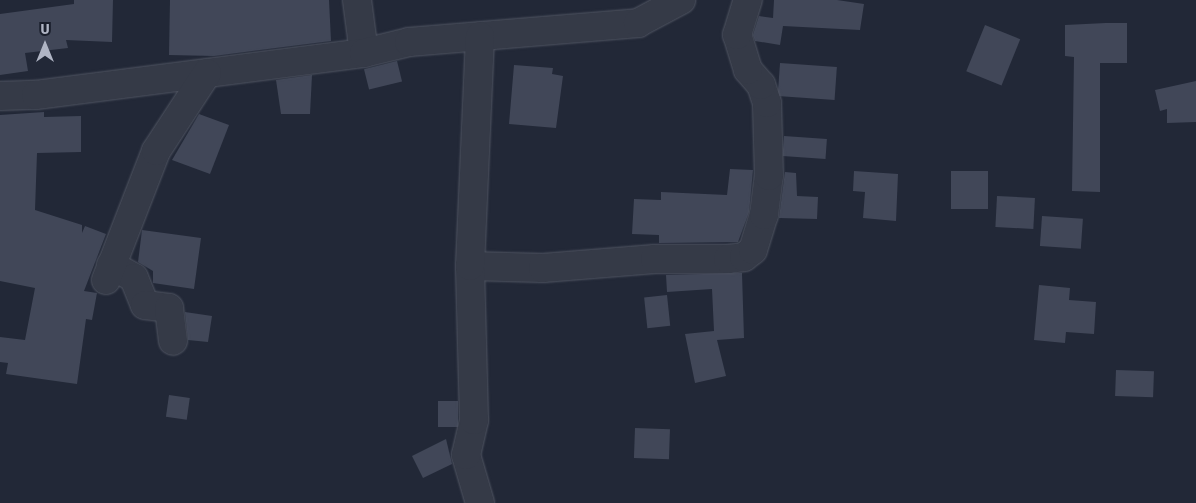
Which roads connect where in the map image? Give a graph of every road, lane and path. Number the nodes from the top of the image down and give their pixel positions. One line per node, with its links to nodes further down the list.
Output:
1 (357, 0): 5 (street)
2 (681, 0): 4 (street)
3 (748, 0): 8 (street)
4 (480, 36): 5 (street); 8 (street)
5 (364, 53): 6 (street)
6 (207, 73): 7 (street); 9 (street)
7 (0, 96)
8 (470, 266): 10 (street)
9 (174, 341)
10 (480, 503)

